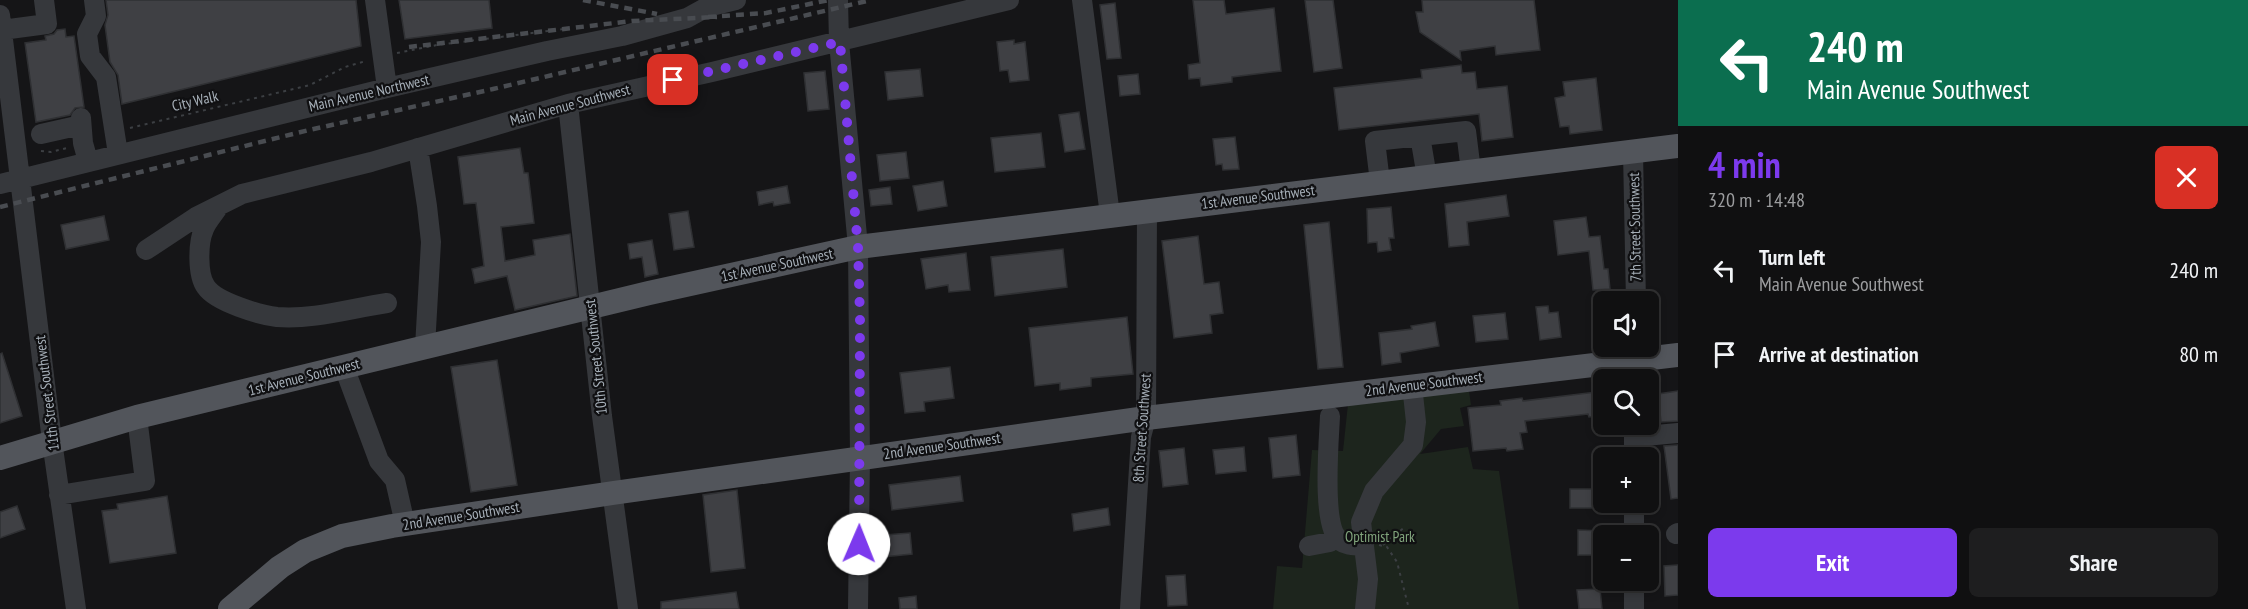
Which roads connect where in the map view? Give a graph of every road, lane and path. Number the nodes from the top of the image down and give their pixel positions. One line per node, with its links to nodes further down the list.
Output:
1 (44, 0): 9 (street)
2 (94, 0): 15 (street)
3 (375, 0): 12 (street)
4 (687, 0): 8 (street)
5 (838, 0): 11 (street)
6 (1010, 0): 11 (street, Main Avenue Southwest)
7 (1082, 0): 30 (street)
8 (731, 1): 13 (street, Main Avenue Northwest)
9 (1, 22): 24 (street, 11th Street Southwest)
10 (506, 37): 12 (path, City Walk)
11 (840, 42): 14 (street, Main Avenue Southwest); 31 (street)
12 (383, 56): 13 (street); 15 (path, City Walk)
13 (387, 88): 22 (street, Main Avenue Northwest)
14 (568, 104): 20 (street, Main Avenue Southwest); 35 (street, 10th Street Southwest)
15 (114, 132): 22 (street)
16 (1420, 136): 23 (street); 25 (street); 26 (street)
17 (83, 137): 18 (street); 18 (path); 22 (street, Main Avenue Northwest); 24 (street, Main Avenue Northwest)
18 (39, 142)
19 (1678, 147): 21 (main road, 1st Avenue Southwest)
20 (418, 148): 28 (street, Main Avenue Southwest); 36 (street)
21 (1633, 152): 23 (main road, 1st Avenue Southwest); 33 (street, 7th Street Southwest)
22 (118, 154)
23 (1471, 171): 25 (main road, 1st Avenue Southwest)
24 (21, 177): 27 (street, Main Avenue Northwest); 46 (street, 11th Street Southwest)
25 (1427, 177): 26 (main road, 1st Avenue Southwest)
26 (1380, 183): 29 (main road, 1st Avenue Southwest)
27 (0, 184)
28 (219, 206): 32 (street, Main Avenue Southwest); 34 (street)
29 (1147, 211): 30 (main road, 1st Avenue Southwest); 43 (street, 8th Street Southwest)
30 (1110, 215): 31 (main road, 1st Avenue Southwest)
31 (858, 247): 35 (main road, 1st Avenue Southwest); 48 (street)
32 (146, 250)
33 (1636, 291)
34 (387, 303)
35 (591, 307): 36 (main road, 1st Avenue Southwest); 49 (street, 10th Street Southwest)
36 (425, 347): 39 (main road, 1st Avenue Southwest)
37 (1678, 354): 38 (main road, 2nd Avenue Southwest)
38 (1636, 362): 40 (main road, 2nd Avenue Southwest)
39 (344, 367): 42 (main road, 1st Avenue Southwest); 51 (street)
40 (1412, 385): 43 (main road, 2nd Avenue Southwest); 56 (street)
41 (1330, 416): 53 (street)
42 (137, 417): 46 (main road, 1st Avenue Southwest); 50 (street)
43 (1146, 418): 48 (main road, 2nd Avenue Southwest); 62 (street, 8th Street Southwest)
44 (1659, 433): 45 (street)
45 (1678, 434)
46 (52, 441): 47 (main road, 1st Avenue Southwest); 50 (street, 11th Street Southwest)
47 (0, 458)
48 (860, 458): 49 (main road, 2nd Avenue Southwest); 61 (street)
49 (613, 492): 51 (main road, 2nd Avenue Southwest); 60 (street, 10th Street Southwest)
50 (59, 495): 58 (street, 11th Street Southwest)
51 (405, 524): 59 (main road, 2nd Avenue Southwest)
52 (1406, 526): 54 (path)
53 (1336, 536): 55 (street); 56 (street)
54 (1383, 545): 56 (path); 64 (path)
55 (1309, 546)
56 (1363, 546): 63 (street)
57 (1634, 591): 65 (street)
58 (76, 609)
59 (230, 609)
60 (628, 609)
61 (858, 609)
62 (1130, 609)
63 (1365, 609)
64 (1409, 609)
65 (1634, 609)

